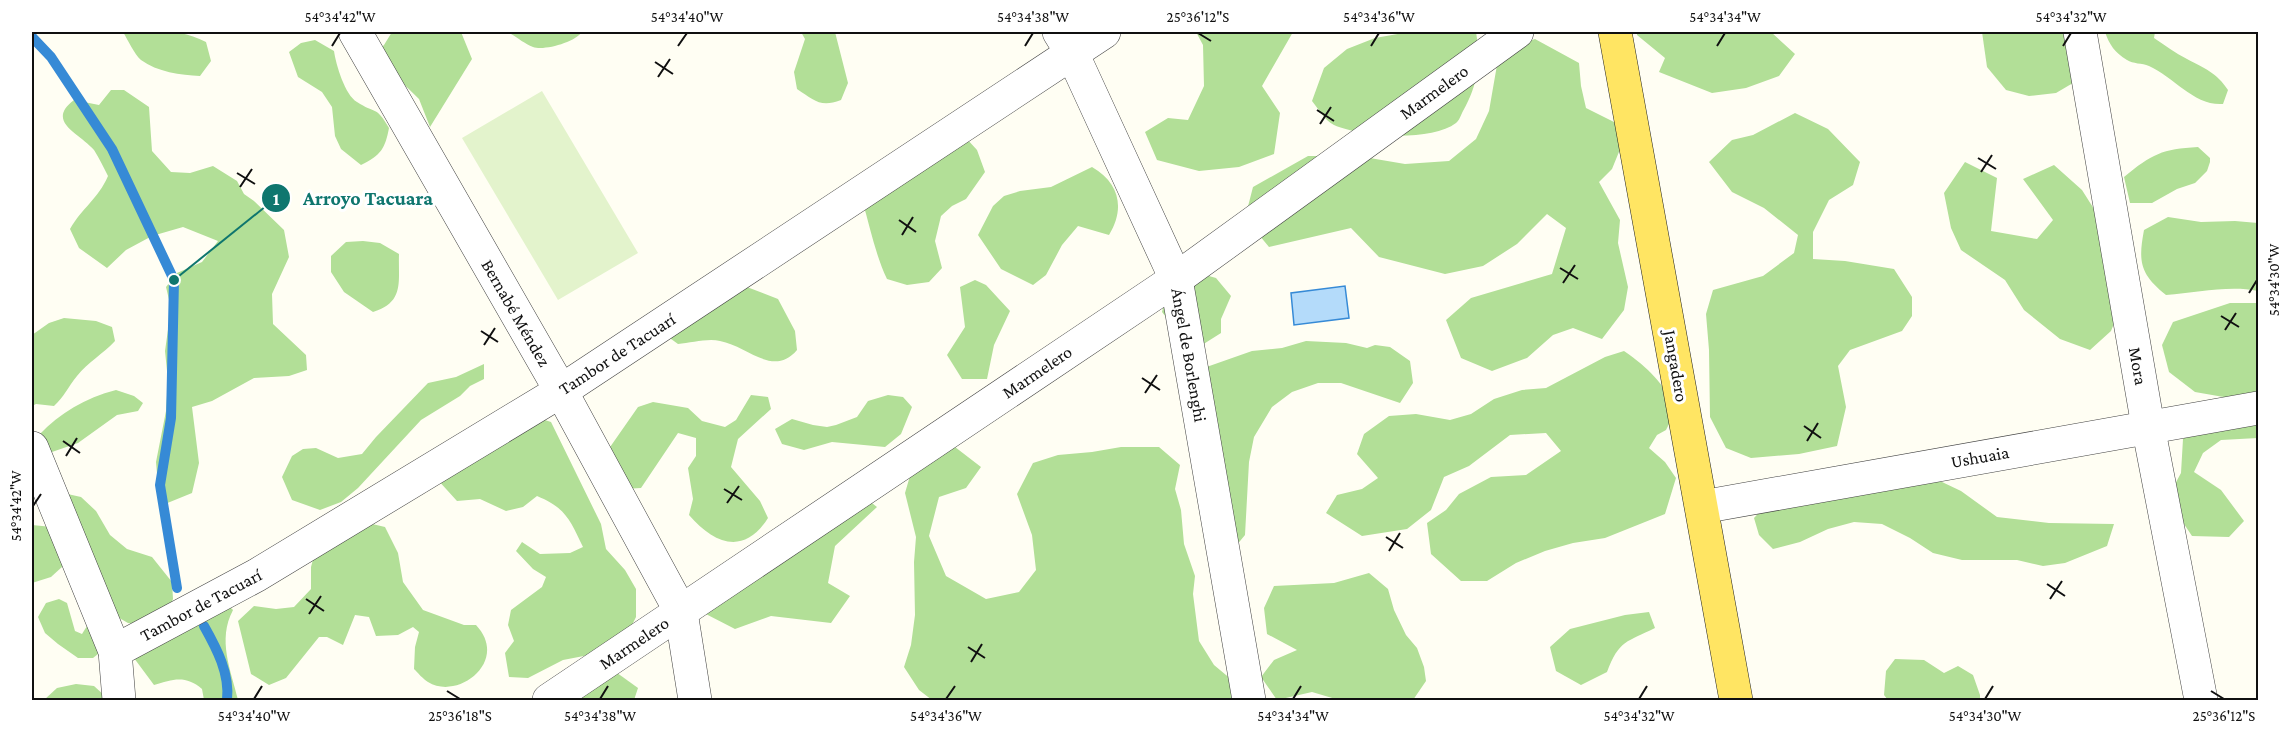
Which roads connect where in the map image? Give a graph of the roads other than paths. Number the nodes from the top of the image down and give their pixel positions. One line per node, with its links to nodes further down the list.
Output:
1 (355, 32): 8 (street, Bernabé Méndez)
2 (1104, 32): 6 (street, Tambor de Tacuarí)
3 (1517, 32): 7 (street, Marmelero)
4 (1615, 32): 12 (main road, Jangadero)
5 (2080, 32): 10 (street, Mora)
6 (1065, 42): 7 (street, Ángel de Borlenghi); 8 (street, Tambor de Tacuarí)
7 (1176, 279): 13 (street, Marmelero); 18 (street, Ángel de Borlenghi)
8 (561, 391): 13 (street, Bernabé Méndez); 14 (street, Tambor de Tacuarí)
9 (2259, 408): 10 (street, Ushuaia)
10 (2148, 426): 12 (street, Ushuaia); 20 (street, Mora)
11 (32, 448): 14 (street)
12 (1702, 507): 19 (main road, Jangadero)
13 (681, 612): 16 (street, Marmelero); 17 (street, Bernabé Méndez)
14 (115, 651): 15 (street)
15 (119, 700)
16 (549, 700)
17 (695, 700)
18 (1249, 700)
19 (1736, 700)
20 (2201, 700)

